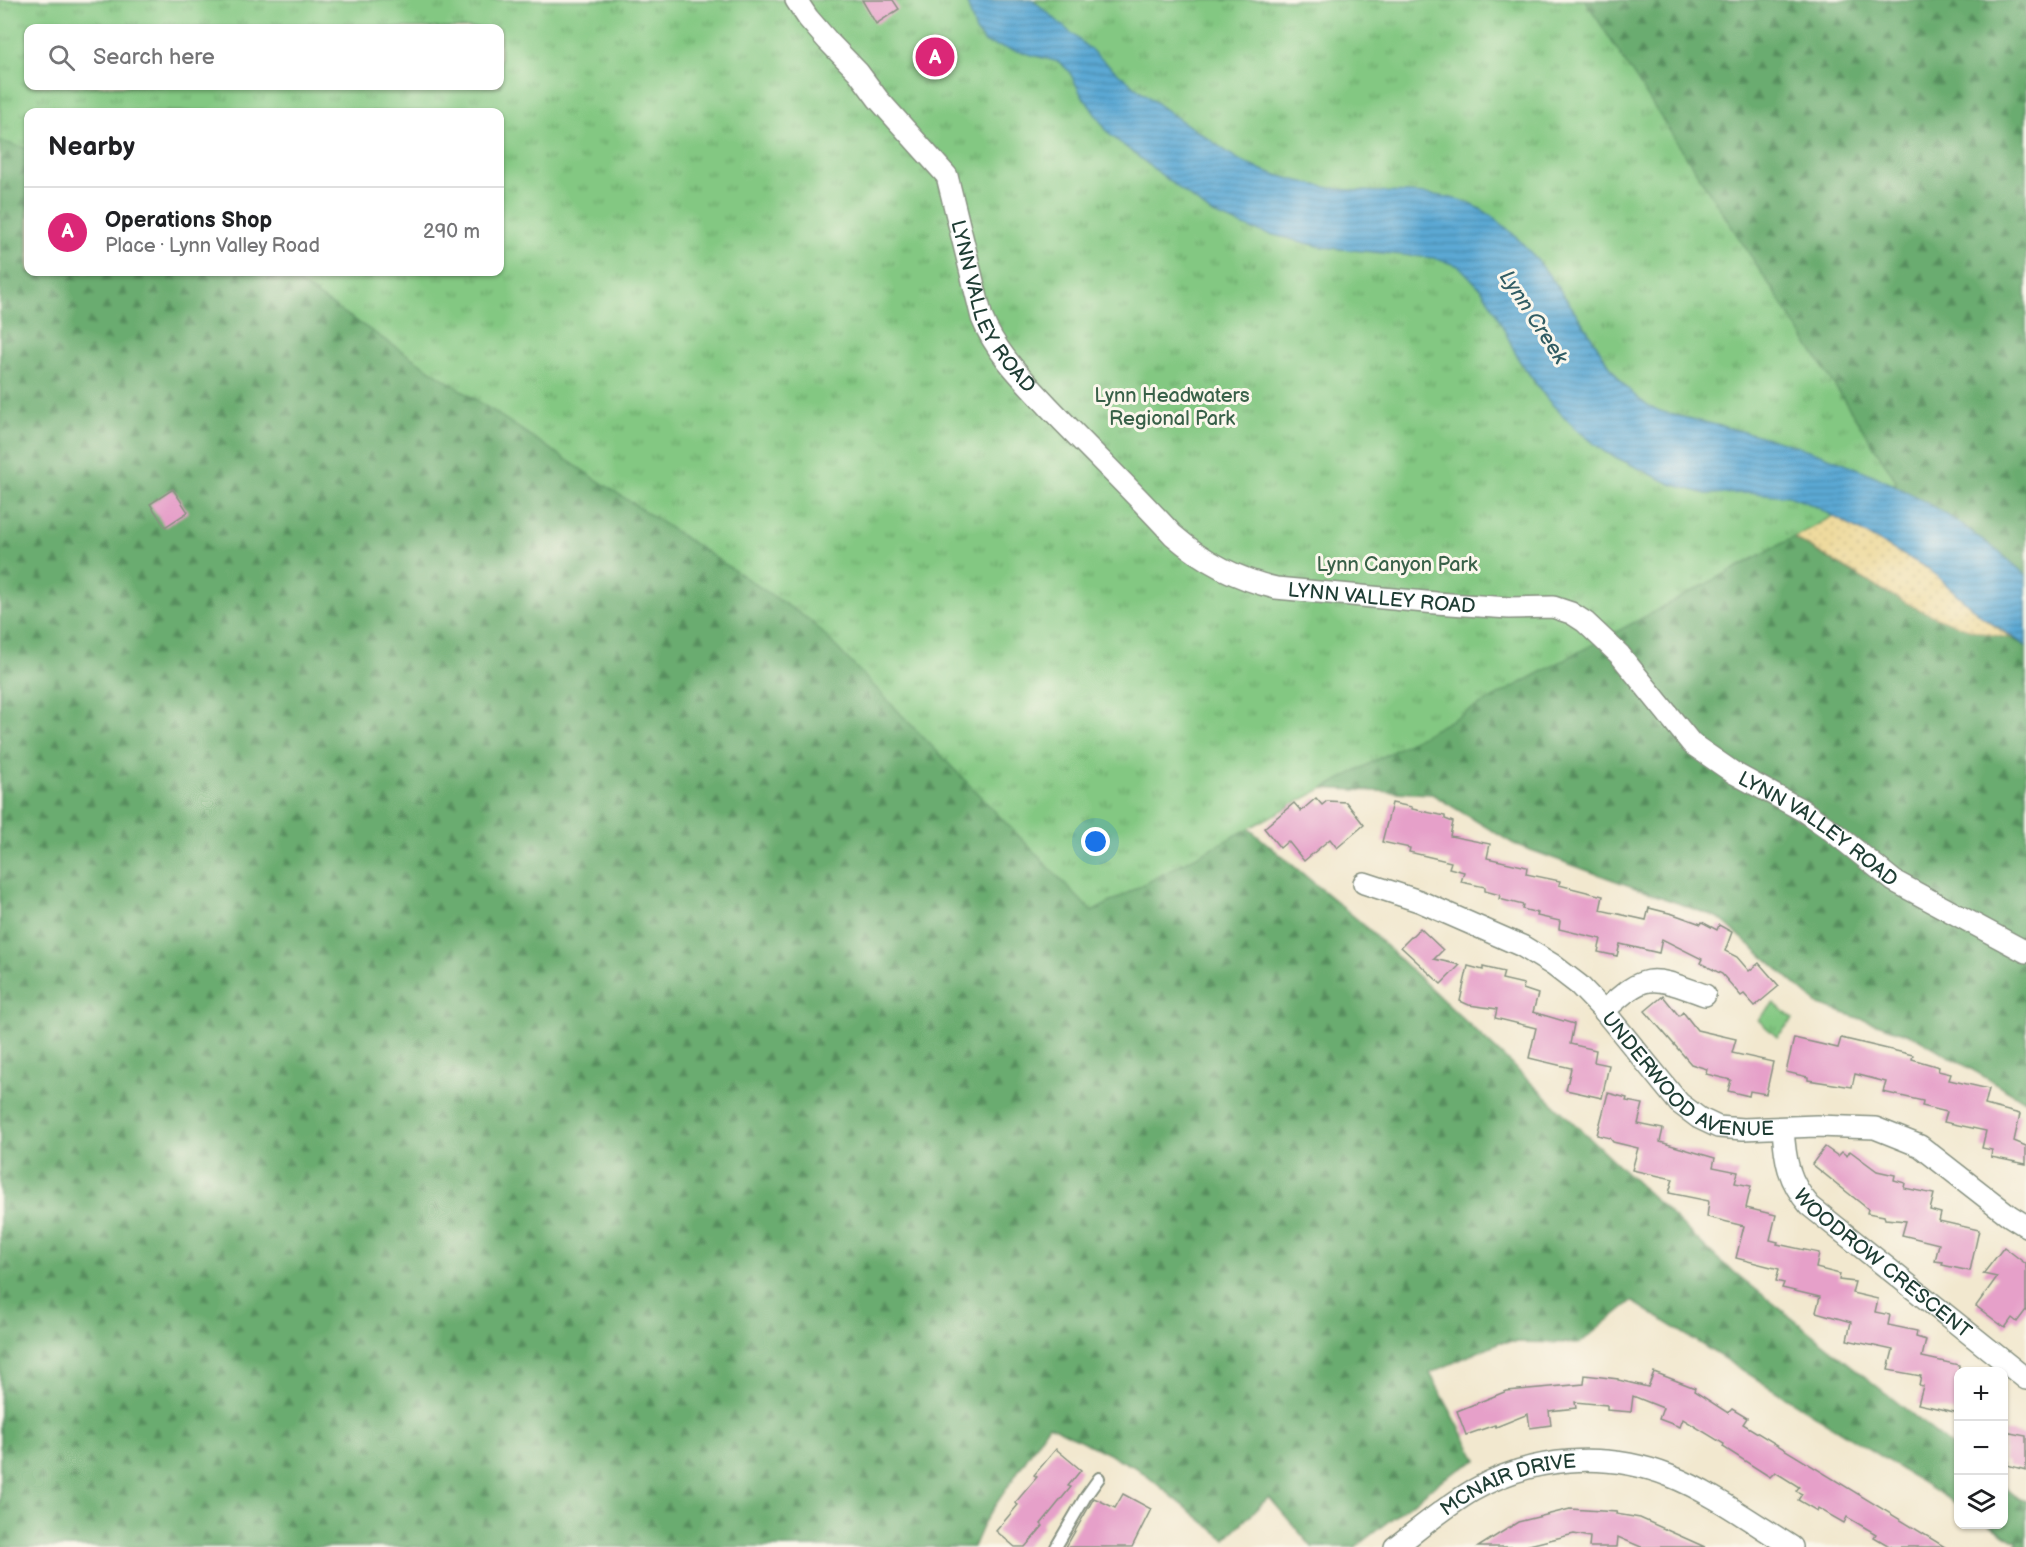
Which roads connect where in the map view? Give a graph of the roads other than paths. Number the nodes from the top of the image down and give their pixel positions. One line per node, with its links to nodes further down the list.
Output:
1 (796, 0): 3 (street, LYNN VALLEY ROAD)
2 (1364, 883): 5 (street, UNDERWOOD AVENUE)
3 (2026, 952)
4 (1705, 995): 5 (street)
5 (1604, 1011): 6 (street, UNDERWOOD AVENUE)
6 (1783, 1128): 7 (street, UNDERWOOD AVENUE); 8 (street, WOODROW CRESCENT)
7 (2026, 1226)
8 (2024, 1372)
9 (1099, 1478): 10 (lane)
10 (1056, 1547)
11 (1395, 1547): 12 (street, MCNAIR DRIVE)
12 (1791, 1547)

